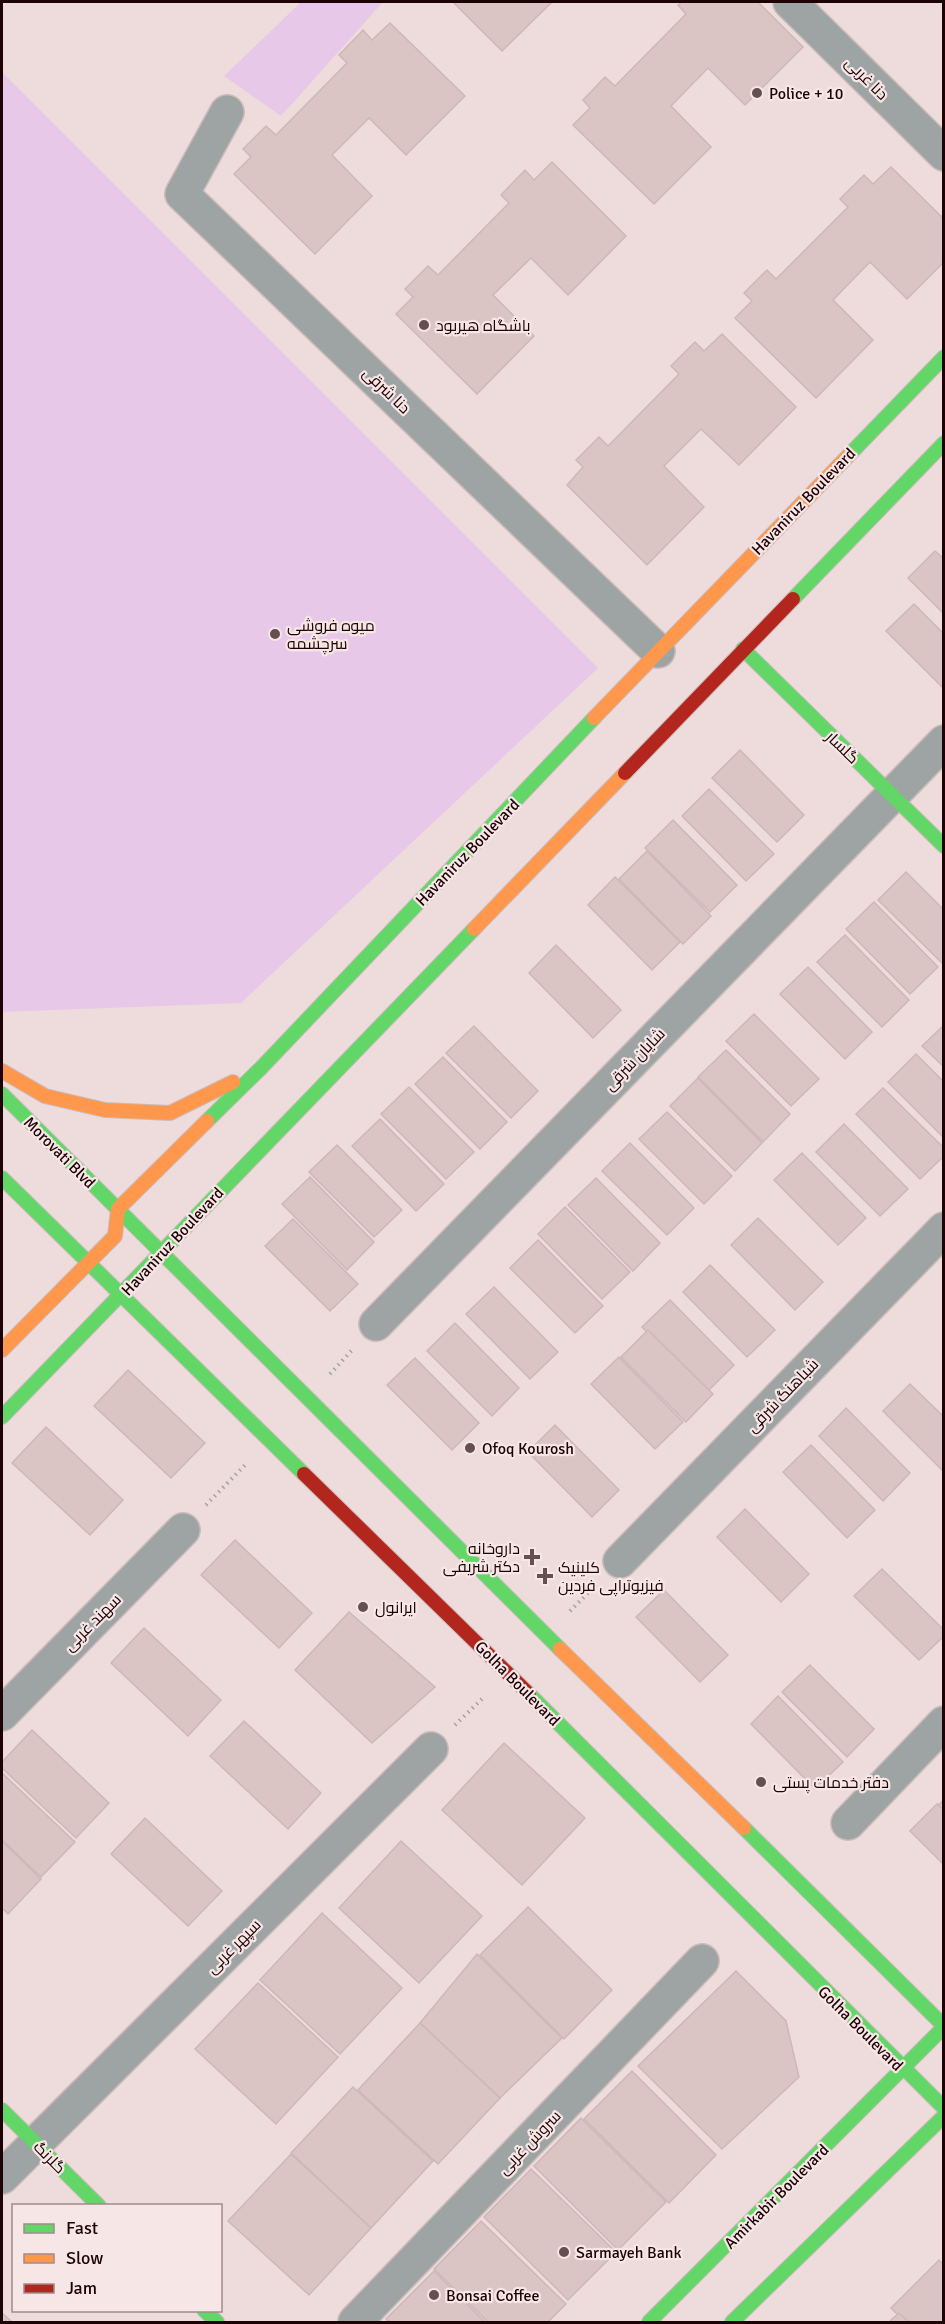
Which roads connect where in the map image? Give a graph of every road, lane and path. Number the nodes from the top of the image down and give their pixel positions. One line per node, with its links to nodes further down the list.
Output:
1 (790, 2): 3 (street, دنا غربی)
2 (227, 112): 7 (street, دنا شرقی)
3 (944, 154)
4 (944, 357): 7 (main road, Havaniruz Boulevard)
5 (944, 443): 6 (main road, Havaniruz Boulevard)
6 (742, 649): 9 (main road, گلسار); 17 (main road, Havaniruz Boulevard)
7 (658, 651): 11 (main road, Havaniruz Boulevard)
8 (944, 742): 9 (street, شایان شرقی)
9 (891, 795): 10 (main road, گلسار); 20 (street, شایان شرقی)
10 (944, 846)
11 (262, 1067): 12 (main road); 15 (main road, Havaniruz Boulevard)
12 (2, 1071)
13 (2, 1094): 15 (main road, Morovati Blvd)
14 (2, 1178): 18 (main road)
15 (118, 1209): 17 (main road); 18 (main road)
16 (944, 1229): 24 (street, شباهنگ شرقی)
17 (160, 1252): 19 (main road, Havaniruz Boulevard); 30 (main road)
18 (88, 1262): 19 (main road, Golha Boulevard); 21 (main road)
19 (120, 1296): 22 (main road, Havaniruz Boulevard); 31 (main road, Golha Boulevard)
20 (376, 1324)
21 (2, 1350)
22 (2, 1417)
23 (183, 1530): 25 (street, سهند غربی)
24 (620, 1561)
25 (2, 1714)
26 (944, 1723): 28 (street)
27 (431, 1749): 35 (street, سپهر غربی)
28 (848, 1823)
29 (702, 1961): 38 (street, سروش غربی)
30 (944, 2026): 31 (main road, Amirkabir Boulevard)
31 (902, 2070): 32 (main road, Golha Boulevard); 39 (main road, Amirkabir Boulevard)
32 (944, 2109)
33 (2, 2110): 35 (main road, گلرنگ)
34 (944, 2116): 40 (main road)
35 (36, 2143): 36 (street, سپهر غربی); 37 (main road, گلرنگ)
36 (2, 2177)
37 (98, 2204)
38 (355, 2322)
39 (649, 2322)
40 (732, 2322)

